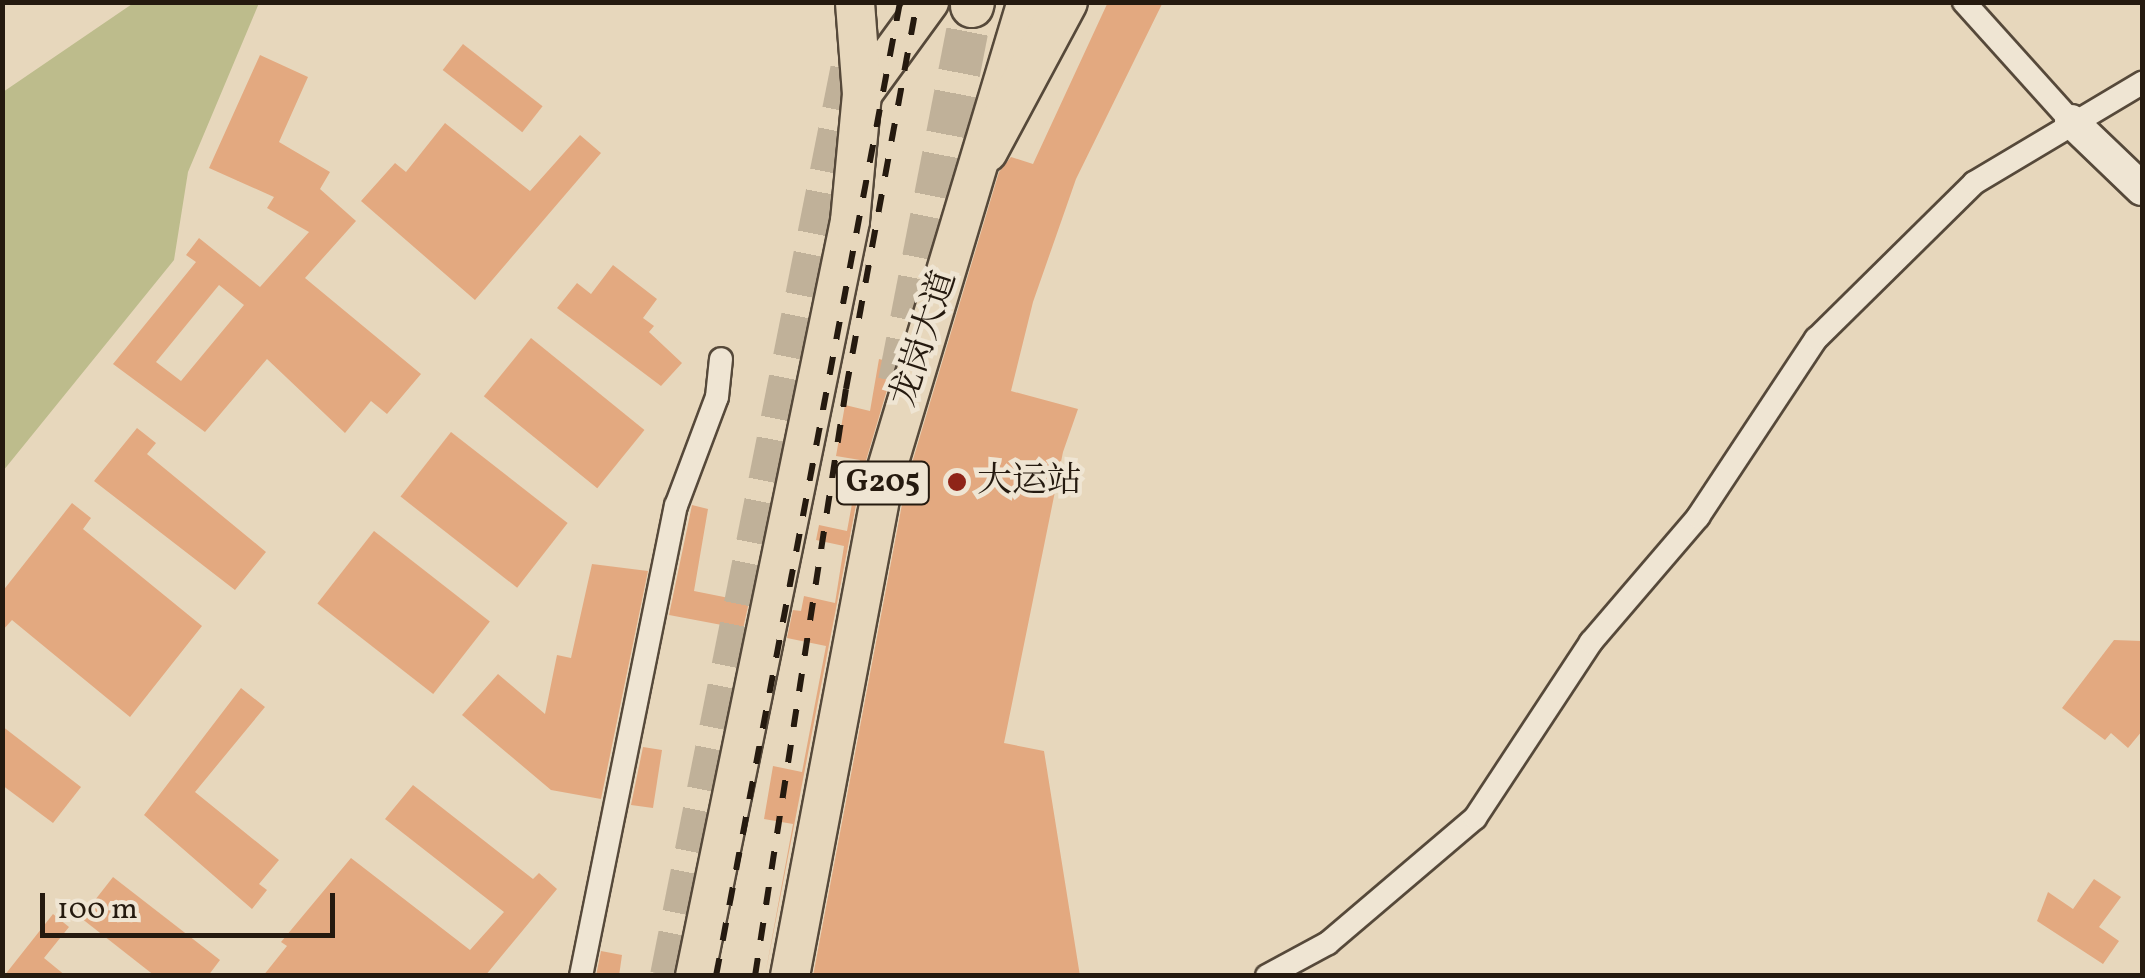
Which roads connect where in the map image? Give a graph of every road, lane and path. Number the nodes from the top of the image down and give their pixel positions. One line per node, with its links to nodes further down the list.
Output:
1 (855, 2): 7 (main road, G205)
2 (929, 2): 7 (main road)
3 (1027, 2): 9 (main road, 龙岗大道 / G205)
4 (1066, 2): 9 (highway)
5 (1964, 2): 8 (street)
6 (2142, 83): 8 (street)
7 (862, 94): 13 (main road, G205)
8 (2071, 121): 10 (street); 15 (street)
9 (986, 151): 14 (main road, 龙岗大道 / G205)
10 (2142, 188)
11 (721, 359): 12 (street)
12 (581, 976)
13 (695, 976)
14 (790, 976)
15 (1267, 976)

